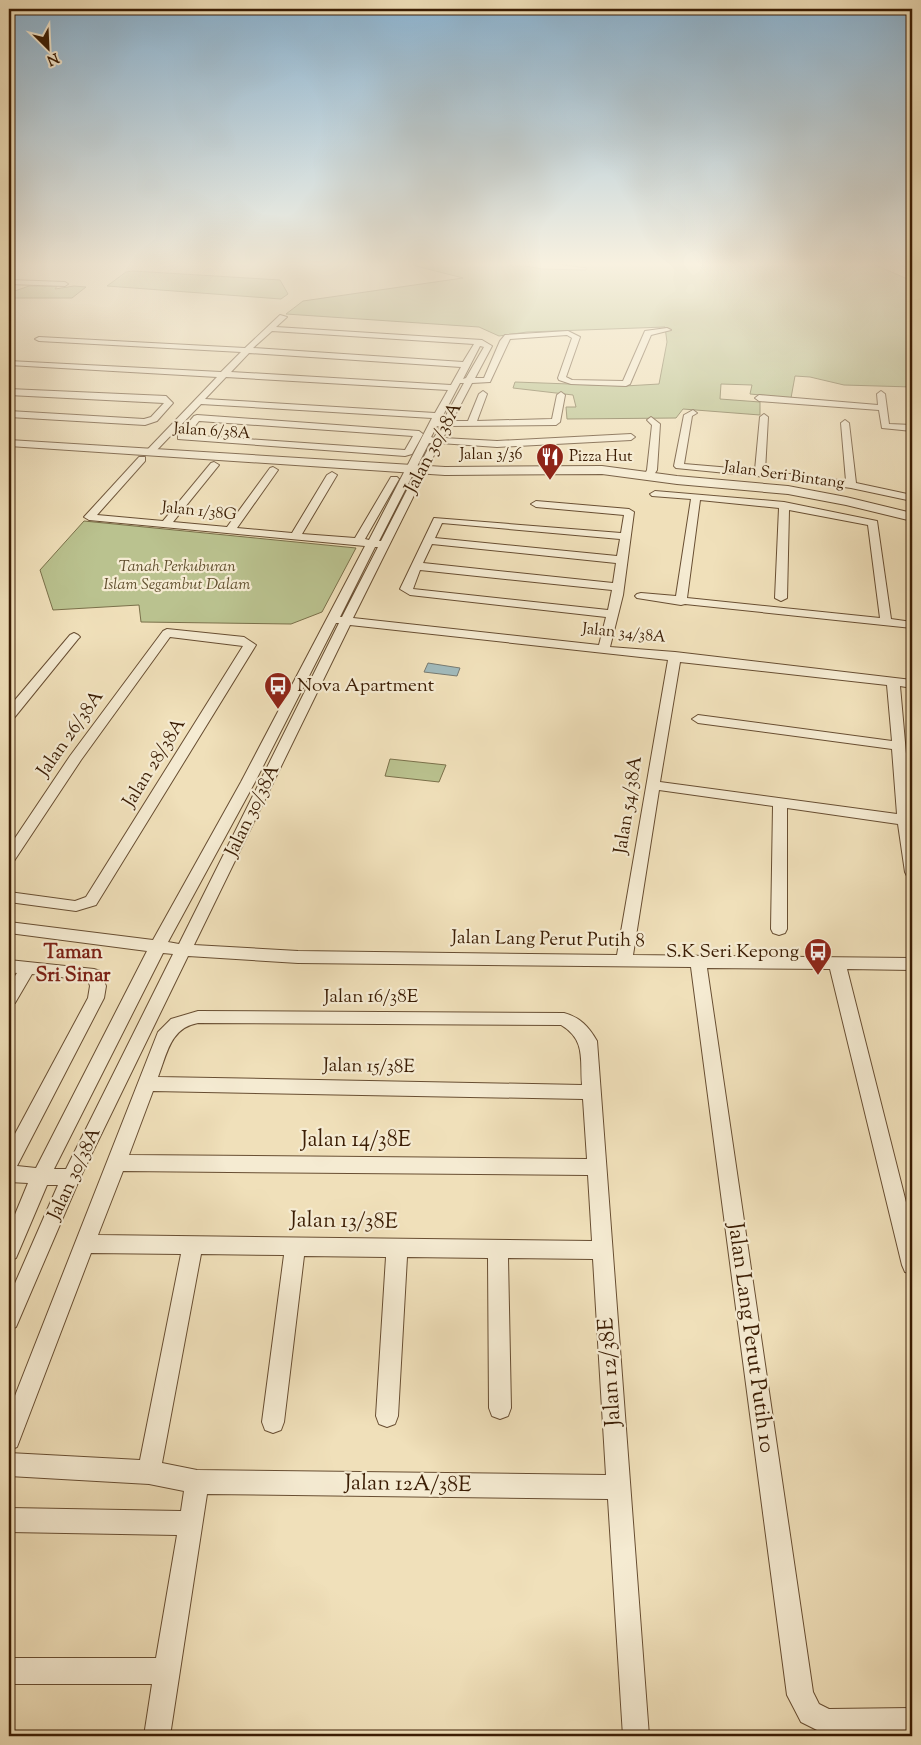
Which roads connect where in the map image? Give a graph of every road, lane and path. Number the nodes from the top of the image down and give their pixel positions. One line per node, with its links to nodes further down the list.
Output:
1 (141, 344): 8 (street)
2 (253, 344): 8 (street, Jalan 1/38G)
3 (478, 344): 10 (street, Jalan 30/38A)
4 (484, 344): 12 (street, Jalan 30/38A)
5 (502, 344): 12 (street)
6 (573, 344): 7 (street)
7 (643, 344)
8 (246, 350): 10 (street); 11 (street, Jalan 1/38G)
9 (9, 363): 11 (street)
10 (466, 365): 13 (street, Jalan 30/38A)
11 (224, 374): 13 (street); 19 (street, Jalan 1/38G)
12 (470, 381): 13 (street); 29 (street, Jalan 30/38A)
13 (455, 384): 26 (street, Jalan 30/38A)
14 (9, 392): 20 (street)
15 (483, 394): 30 (street)
16 (880, 394): 21 (street)
17 (562, 395): 30 (street)
18 (759, 398): 21 (street)
19 (200, 401): 22 (street, Jalan 1/38G); 26 (street)
20 (168, 408): 22 (street); 24 (street)
21 (882, 408): 31 (street)
22 (188, 409): 37 (street, Jalan 1/38G)
23 (693, 413): 42 (street)
24 (9, 414)
25 (764, 417): 42 (street)
26 (436, 419): 29 (street); 33 (street, Jalan 30/38A)
27 (651, 420): 41 (street)
28 (845, 423): 45 (street)
29 (445, 424): 30 (street); 35 (street, Jalan 30/38A)
30 (471, 424)
31 (912, 428)
32 (9, 436): 37 (street, Jalan 6/38A)
33 (424, 436): 33 (street); 35 (street); 39 (street, Jalan 30/38A)
34 (631, 437): 35 (street)
35 (437, 441): 39 (street, Jalan 30/38A)
36 (9, 444): 37 (street, Jalan 6/38A)
37 (150, 452): 39 (street, Jalan 6/38A); 53 (street, Jalan 1/38G)
38 (214, 465): 53 (street)
39 (418, 466): 41 (street, Jalan 3/36); 59 (street, Jalan 30/38A)
40 (273, 470): 54 (street)
41 (651, 473): 51 (street, Jalan Seri Bintang); 52 (street, Jalan Seri Bintang)
42 (760, 473): 45 (street)
43 (332, 475): 56 (street)
44 (394, 479): 58 (street)
45 (851, 485): 48 (street)
46 (655, 494): 47 (street)
47 (696, 496): 50 (street); 65 (street)
48 (912, 498)
49 (536, 504): 55 (street)
50 (784, 505): 64 (street); 69 (street)
51 (912, 508)
52 (912, 517)
53 (166, 524): 54 (street, Jalan 1/38G)
54 (230, 530): 56 (street, Jalan 1/38G)
55 (624, 536): 57 (street); 60 (street)
56 (295, 537): 58 (street, Jalan 1/38G)
57 (429, 541): 60 (street); 61 (street)
58 (358, 542): 59 (street, Jalan 1/38G)
59 (378, 544): 67 (street, Jalan 30/38A); 68 (street, Jalan 30/38A)
60 (622, 560): 62 (street)
61 (416, 566): 62 (street); 66 (street)
62 (618, 587): 66 (street)
63 (640, 596): 65 (street)
64 (781, 598)
65 (681, 602): 69 (street)
66 (612, 614): 73 (street)
67 (332, 619): 68 (street, Jalan 34/38A); 88 (street, Jalan 30/38A)
68 (346, 620): 73 (street, Jalan 34/38A); 89 (street, Jalan 30/38A)
69 (886, 622): 70 (street)
70 (912, 626)
71 (168, 633): 83 (street, Jalan 26/38A); 85 (street, Jalan 28/38A)
72 (74, 637): 77 (street)
73 (604, 648): 74 (street, Jalan 34/38A)
74 (676, 656): 75 (street, Jalan 34/38A); 80 (street, Jalan 54/38A)
75 (893, 681): 76 (street, Jalan 34/38A); 79 (street)
76 (912, 684)
77 (9, 715)
78 (698, 719): 79 (street)
79 (899, 746): 82 (street)
80 (652, 785): 81 (street); 90 (street, Jalan 54/38A)
81 (780, 802): 82 (street); 87 (street)
82 (905, 820): 84 (street)
83 (9, 858)
84 (912, 872)
85 (9, 897)
86 (9, 927): 88 (street, Jalan Lang Perut Putih 8)
87 (779, 929)
88 (158, 946): 89 (street, Jalan Lang Perut Putih 8); 104 (street, Jalan 30/38A)
89 (184, 950): 90 (street, Jalan Lang Perut Putih 8); 105 (street, Jalan 30/38A)
90 (624, 961): 91 (street, Jalan Lang Perut Putih 8)
91 (698, 962): 92 (street, Jalan Lang Perut Putih 8); 129 (street, Jalan Lang Perut Putih 10)
92 (837, 963): 93 (street, Jalan Lang Perut Putih 8); 106 (street)
93 (912, 964)
94 (9, 966): 95 (street)
95 (28, 968): 96 (street); 100 (street)
96 (9, 999)
97 (564, 1019): 98 (street, Jalan 16/38E); 99 (street, Jalan 12/38E)
98 (147, 1084): 99 (street, Jalan 15/38E); 101 (street)
99 (591, 1092): 102 (street, Jalan 12/38E)
100 (9, 1163)
101 (116, 1163): 102 (street, Jalan 14/38E); 107 (street)
102 (596, 1167): 112 (street, Jalan 12/38E)
103 (9, 1174): 104 (street)
104 (41, 1176): 105 (street); 113 (street, Jalan 30/38A)
105 (71, 1178): 115 (street, Jalan 30/38A)
106 (907, 1225): 114 (street)
107 (84, 1244): 108 (street, Jalan 13/38E); 119 (street)
108 (193, 1245): 109 (street, Jalan 13/38E); 121 (street)
109 (295, 1246): 110 (street, Jalan 13/38E); 118 (street)
110 (397, 1248): 111 (street, Jalan 13/38E); 117 (street)
111 (498, 1249): 112 (street, Jalan 13/38E); 116 (street)
112 (602, 1250): 123 (street, Jalan 12/38E)
113 (9, 1252)
114 (912, 1265)
115 (9, 1320)
116 (500, 1408)
117 (387, 1416)
118 (273, 1422)
119 (9, 1439)
120 (9, 1464): 121 (street, Jalan 12A/38E)
121 (149, 1472): 122 (street, Jalan 12A/38E)
122 (197, 1482): 123 (street, Jalan 12A/38E); 125 (street)
123 (619, 1487): 131 (street, Jalan 12/38E)
124 (9, 1520): 125 (street)
125 (191, 1523): 127 (street)
126 (9, 1671): 127 (street)
127 (167, 1671): 130 (street)
128 (912, 1721): 129 (street)
129 (822, 1724)
130 (157, 1736)
131 (636, 1736)

